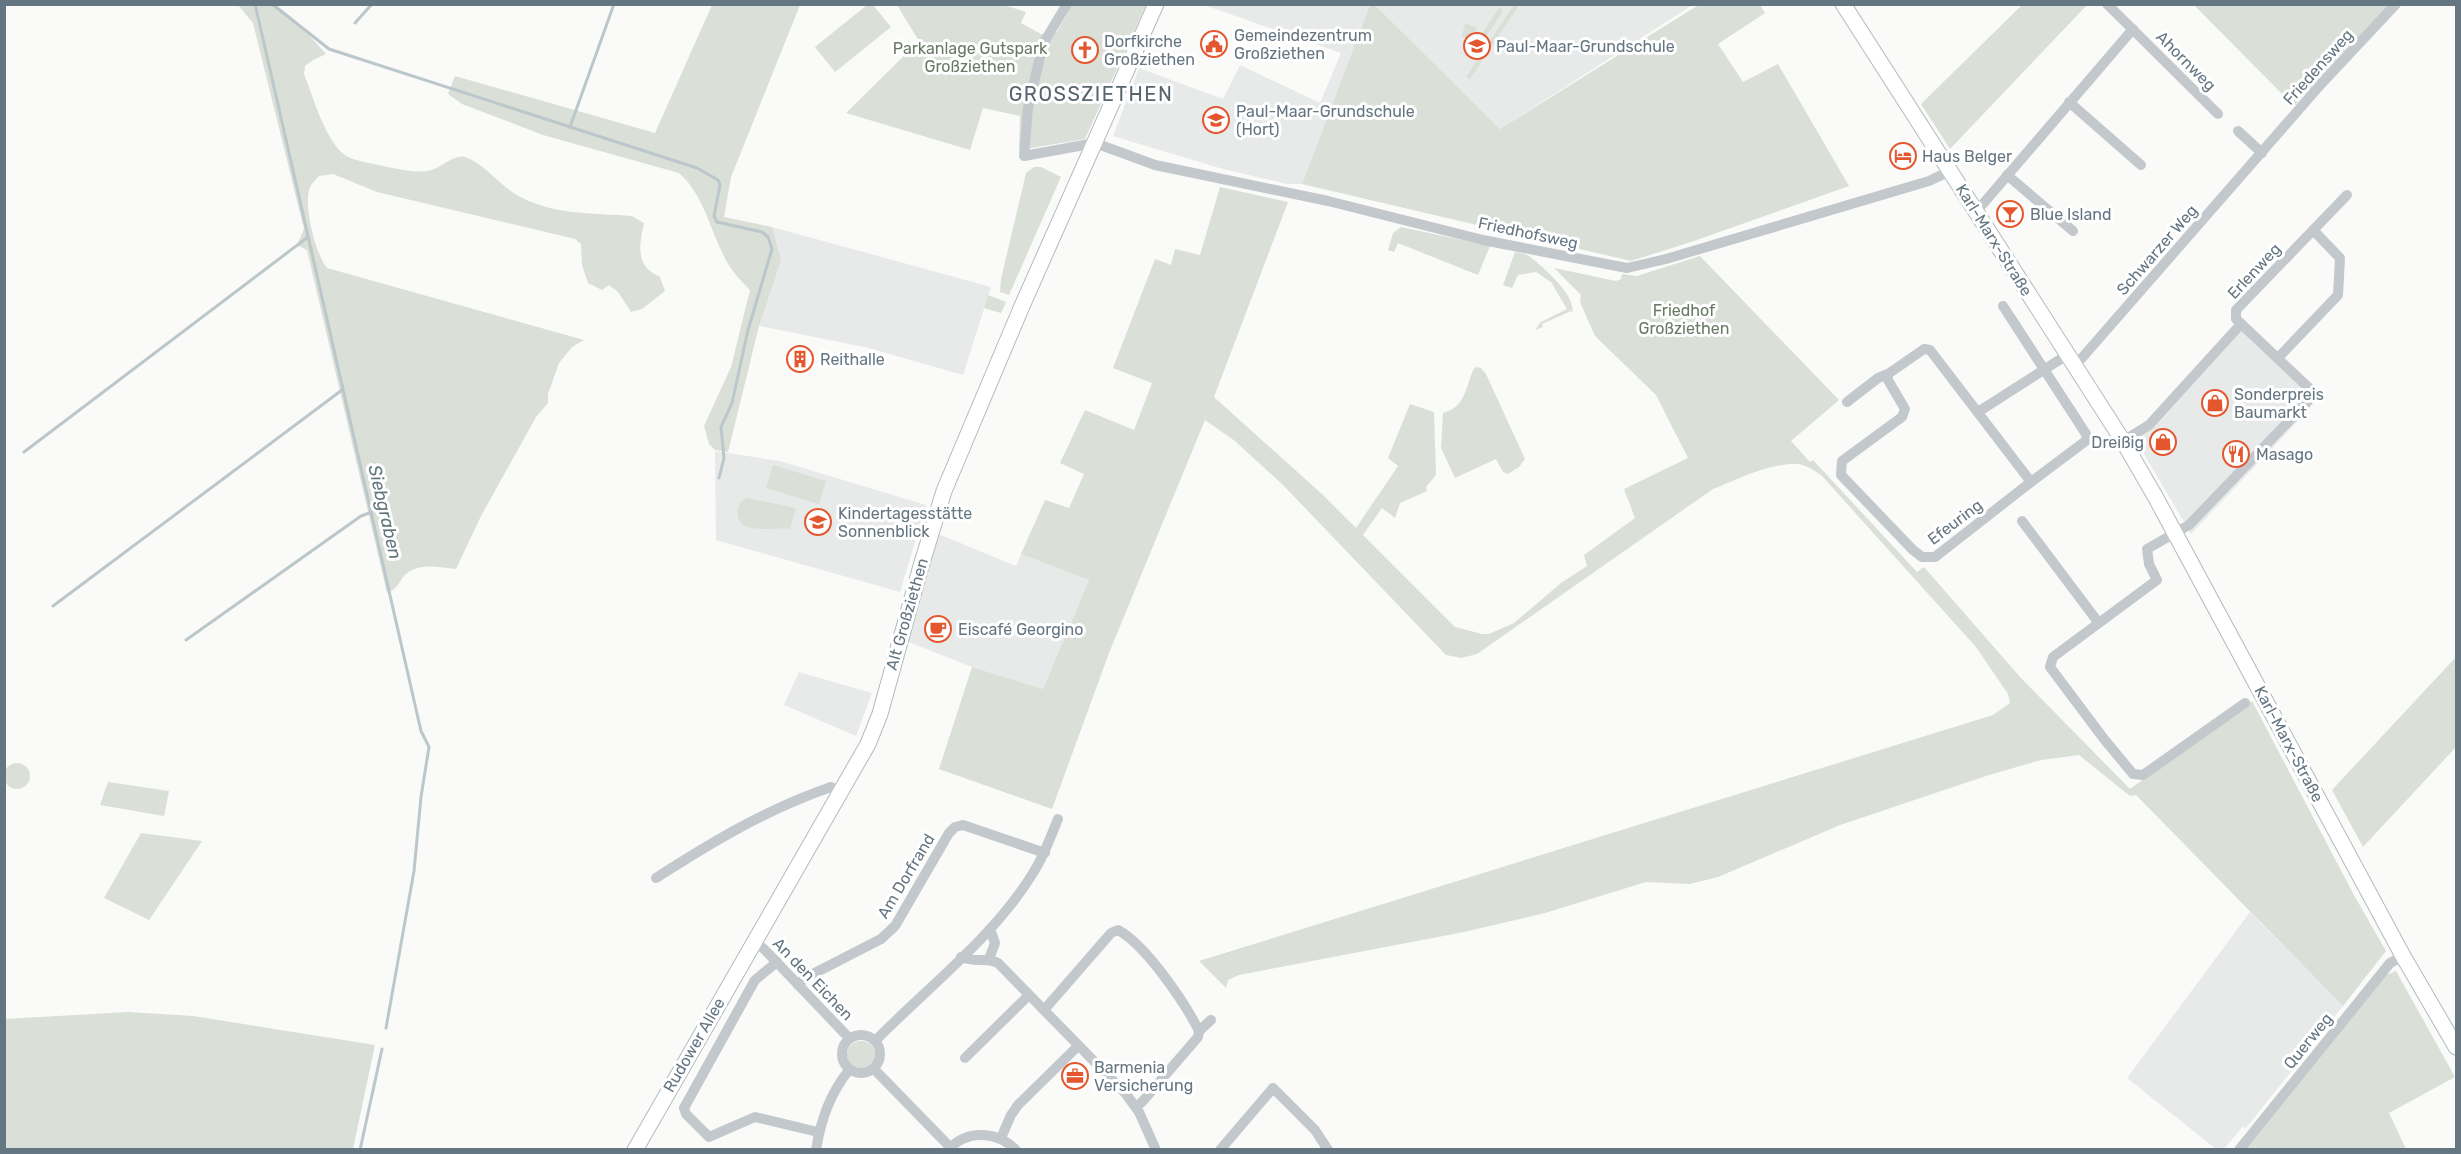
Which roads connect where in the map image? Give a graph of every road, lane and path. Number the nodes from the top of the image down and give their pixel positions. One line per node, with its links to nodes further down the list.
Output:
1 (1067, 4): 11 (street)
2 (1156, 4): 11 (street, Alt Großziethen)
3 (1842, 4): 14 (street, Karl-Marx-Straße)
4 (2107, 4): 6 (street, Ahornweg)
5 (2396, 4): 9 (street, Friedensweg)
6 (2133, 29): 7 (street, Ahornweg); 8 (street, Ahornweg)
7 (2069, 102): 13 (street); 15 (street, Ahornweg)
8 (2218, 114)
9 (2288, 123): 12 (street, Schwarzer Weg)
10 (2238, 131): 12 (street)
11 (1095, 143): 14 (street, Friedhofsweg); 34 (street, Alt Großziethen)
12 (2262, 153): 23 (street, Schwarzer Weg)
13 (2141, 165)
14 (1950, 171): 17 (street, Karl-Marx-Straße)
15 (2007, 175): 17 (street, Ahornweg); 19 (street)
16 (2347, 195): 18 (street, Erlenweg)
17 (1974, 209): 23 (street, Karl-Marx-Straße)
18 (2313, 230): 21 (street, Erlenweg); 22 (street)
19 (2073, 231)
20 (2003, 306): 24 (street, Karl-Marx-Straße)
21 (2241, 324): 22 (street, Erlenweg); 28 (street)
22 (2278, 358): 31 (street, Erlenweg)
23 (2070, 359): 24 (street); 28 (street, Karl-Marx-Straße)
24 (2044, 370): 27 (street); 29 (street, Karl-Marx-Straße)
25 (1888, 374): 26 (street); 27 (street); 29 (street, Efeuring)
26 (1847, 402)
27 (1978, 412): 29 (street)
28 (2122, 441): 31 (street, Karl-Marx-Straße)
29 (2031, 482)
30 (2022, 521): 32 (street)
31 (2176, 534): 32 (street, Erlenweg); 40 (street, Karl-Marx-Straße)
32 (2098, 622): 33 (street)
33 (2245, 703)
34 (841, 792): 37 (street); 39 (street, Alt Großziethen)
35 (1058, 819): 36 (street)
36 (1045, 853): 38 (street); 44 (street, Am Dorfrand)
37 (656, 879)
38 (990, 929): 41 (street); 42 (street)
39 (754, 941): 43 (street, An den Eichen); 60 (street, Rudower Allee)
40 (2403, 956): 52 (street, Karl-Marx-Straße); 66 (street, Querweg)
41 (962, 957): 42 (street); 50 (street)
42 (989, 959): 45 (street)
43 (777, 963): 44 (street, An den Eichen); 57 (street)
44 (798, 985): 49 (street, An den Eichen)
45 (1029, 995): 46 (street); 53 (street)
46 (1044, 1010): 48 (street); 51 (street)
47 (1210, 1020): 48 (street)
48 (1199, 1031): 56 (street)
49 (849, 1038): 50 (street, An den Eichen); 55 (street, An den Eichen)
50 (874, 1041): 54 (street)
51 (1078, 1046): 56 (street); 58 (street)
52 (2457, 1047)
53 (965, 1058)
54 (874, 1069): 55 (street); 59 (street)
55 (849, 1070): 57 (street)
56 (1136, 1107): 63 (street)
57 (819, 1132): 61 (street)
58 (1001, 1138): 59 (street); 62 (street)
59 (949, 1148)
60 (635, 1149)
61 (816, 1149)
62 (1016, 1149)
63 (1156, 1149)
64 (1220, 1149): 65 (street)
65 (1328, 1149)
66 (2239, 1149)

